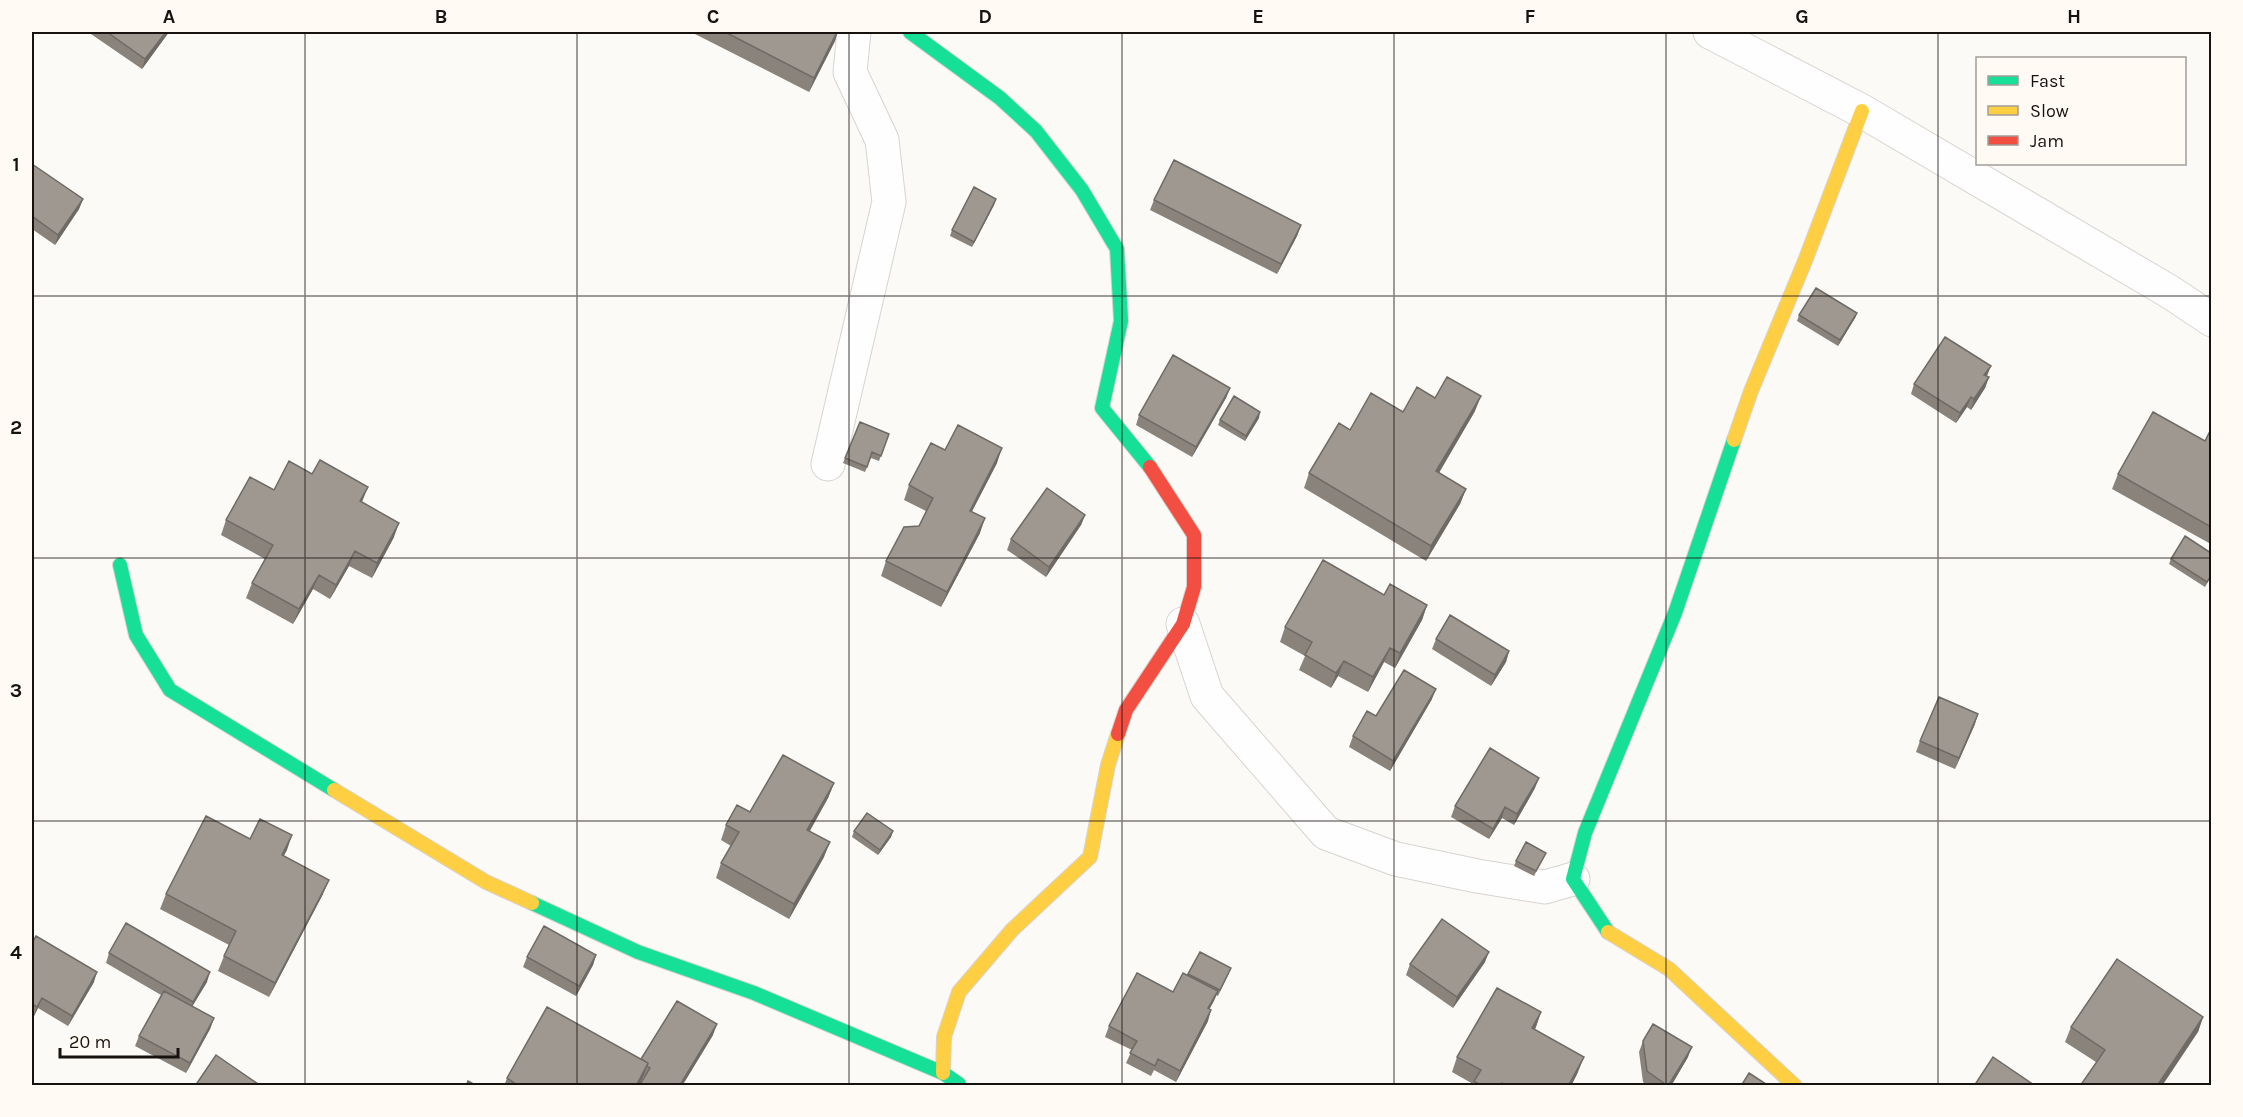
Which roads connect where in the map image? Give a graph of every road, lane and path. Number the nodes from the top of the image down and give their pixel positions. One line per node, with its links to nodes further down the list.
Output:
1 (854, 32): 6 (street)
2 (910, 32): 8 (street)
3 (1710, 32): 4 (street)
4 (1862, 111): 5 (street); 9 (street)
5 (2211, 320)
6 (828, 464)
7 (120, 565): 10 (street)
8 (1183, 624): 9 (street); 10 (street)
9 (1573, 879): 12 (street)
10 (944, 1073): 11 (street)
11 (960, 1086)
12 (1795, 1086)

